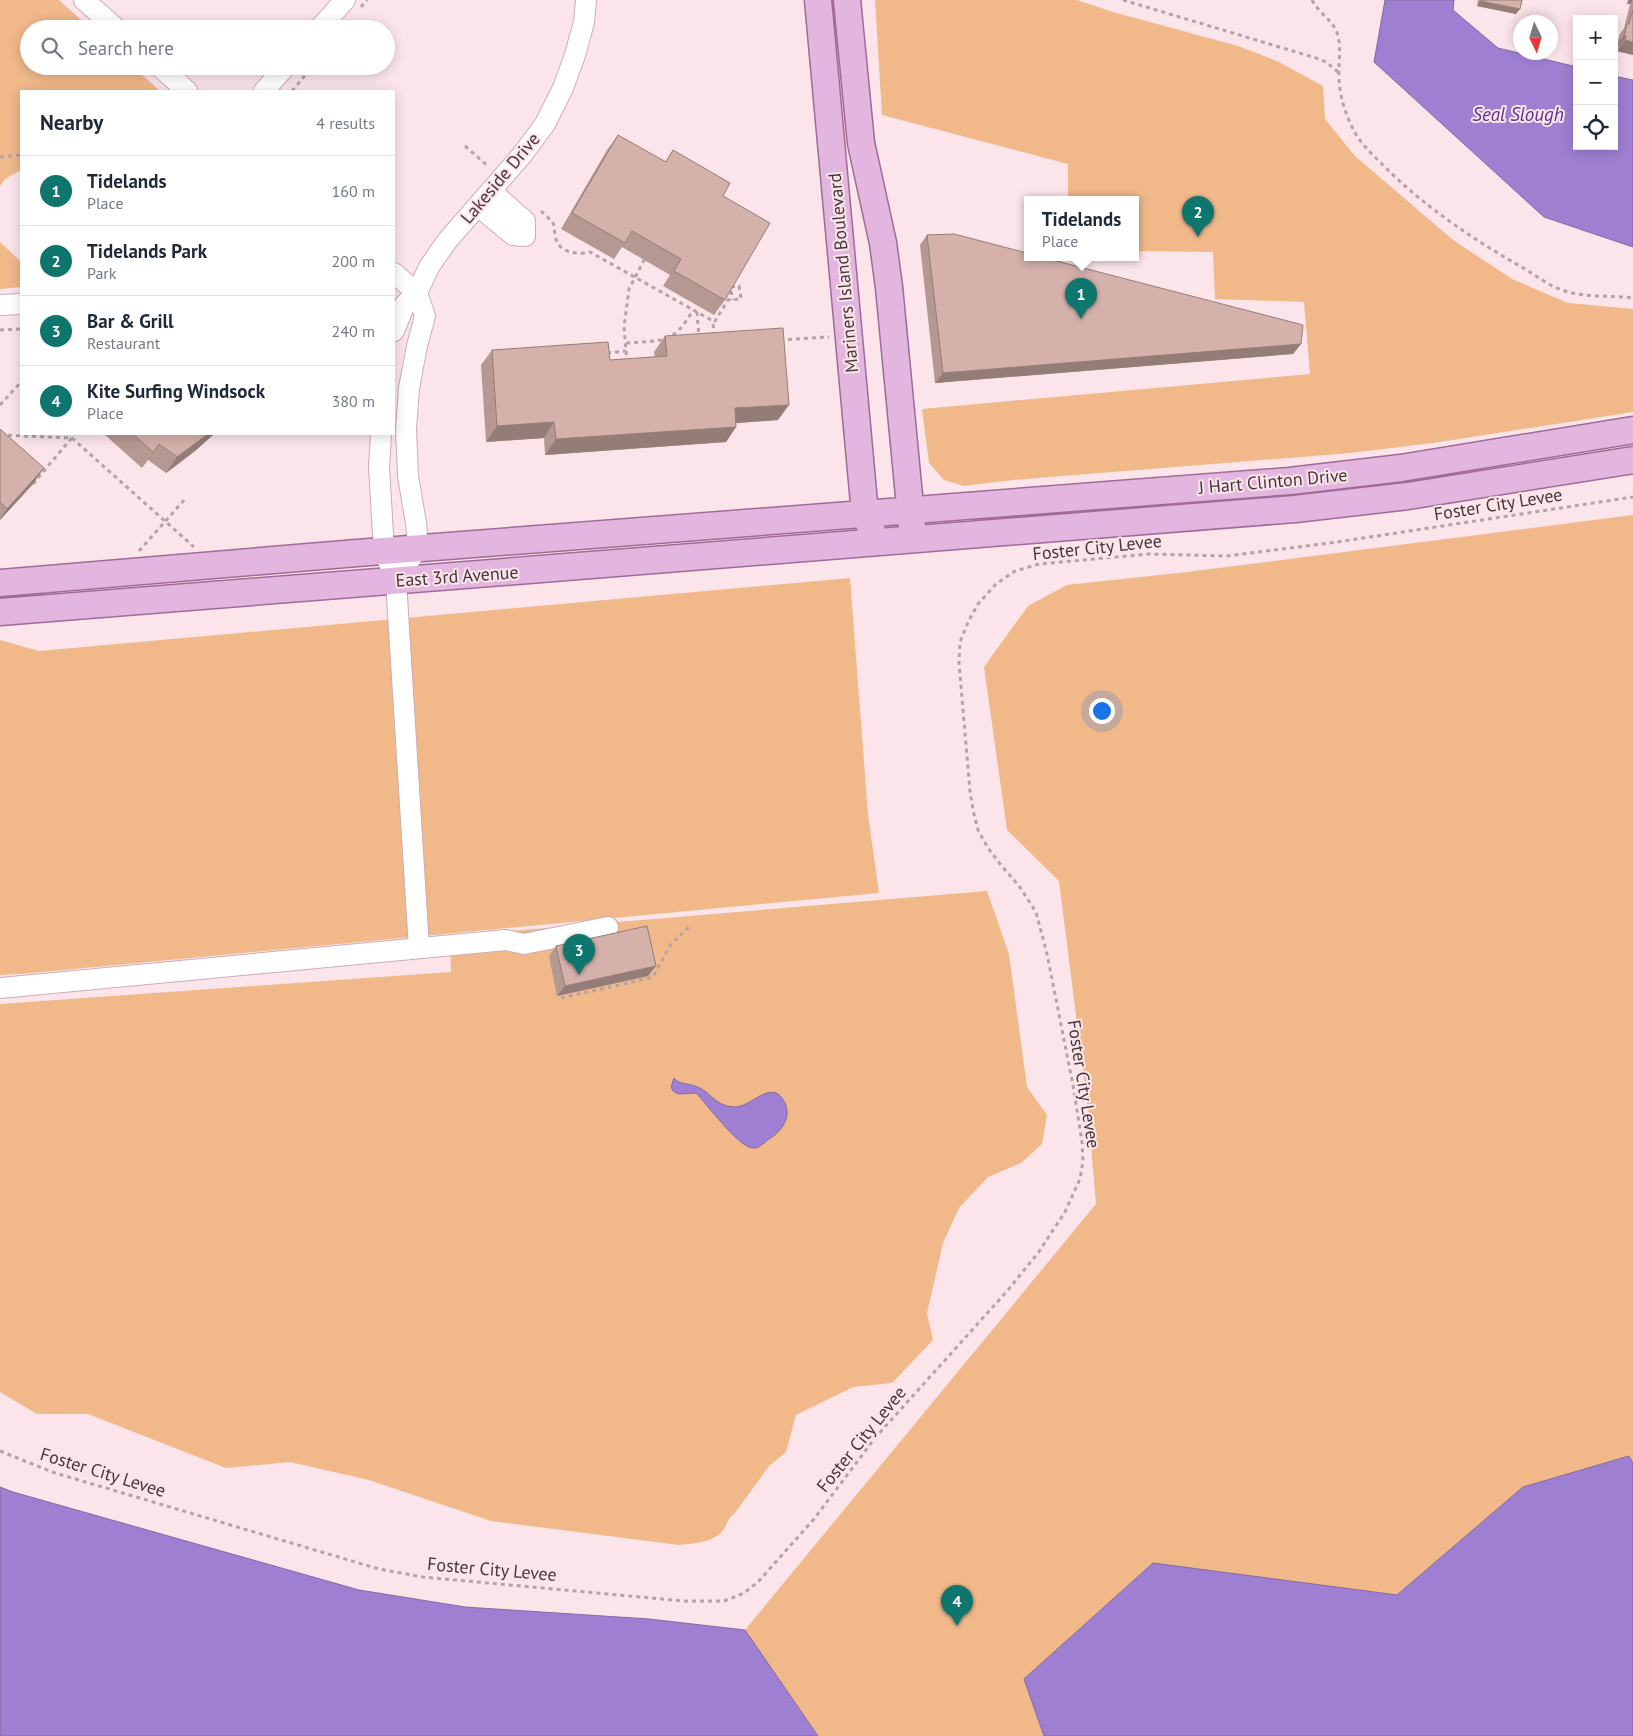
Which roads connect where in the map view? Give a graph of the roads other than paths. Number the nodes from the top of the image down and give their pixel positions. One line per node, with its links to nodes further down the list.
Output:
1 (84, 0): 6 (street)
2 (345, 0): 7 (street)
3 (586, 0): 12 (street, Lakeside Drive)
4 (818, 0): 23 (main road, Mariners Island Boulevard)
5 (847, 0): 22 (main road, Mariners Island Boulevard)
6 (107, 20)
7 (327, 20)
8 (169, 75): 10 (street)
9 (278, 75): 11 (street)
10 (186, 90)
11 (265, 90)
12 (491, 191): 13 (street, Lakeside Drive); 13 (street)
13 (478, 206): 15 (street, Lakeside Drive)
14 (395, 274): 15 (street)
15 (417, 293): 18 (street, Lakeside Drive); 26 (street)
16 (20, 304): 17 (street)
17 (0, 305)
18 (395, 324)
19 (1633, 430): 22 (main road, J Hart Clinton Drive)
20 (381, 435): 27 (street)
21 (1633, 460): 24 (main road, J Hart Clinton Drive)
22 (910, 510): 23 (main road, East 3rd Avenue); 24 (main road, Mariners Island Boulevard)
23 (865, 514): 25 (main road, Mariners Island Boulevard); 26 (main road, East 3rd Avenue)
24 (913, 540): 25 (main road, East 3rd Avenue)
25 (878, 543): 28 (main road, East 3rd Avenue)
26 (418, 548): 27 (main road, East 3rd Avenue); 28 (street)
27 (384, 551): 28 (street); 29 (main road, East 3rd Avenue)
28 (396, 581): 30 (main road, East 3rd Avenue); 32 (street)
29 (0, 583)
30 (0, 612)
31 (608, 927): 32 (street)
32 (419, 948): 33 (street)
33 (0, 988)

